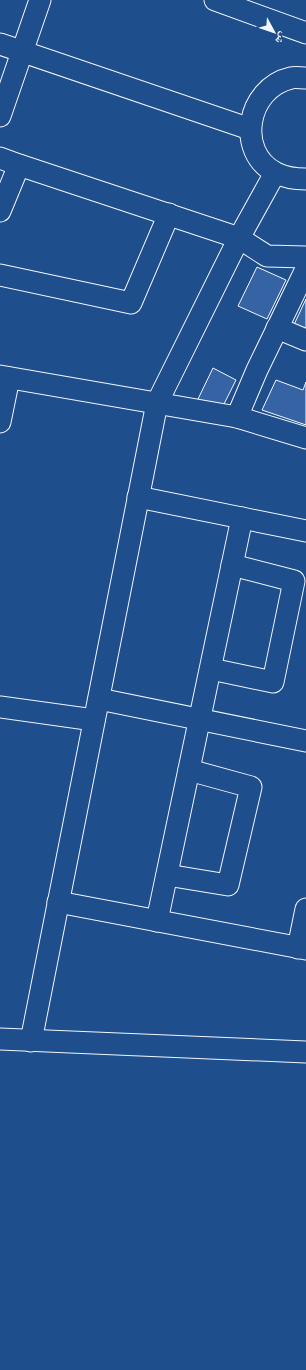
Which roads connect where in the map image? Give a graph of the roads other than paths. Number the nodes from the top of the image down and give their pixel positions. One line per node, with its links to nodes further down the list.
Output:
1 (40, 0): 5 (street)
2 (215, 0): 3 (street)
3 (306, 33)
4 (0, 44): 5 (street)
5 (21, 52): 7 (street); 8 (street)
6 (306, 78): 8 (street)
7 (0, 116)
8 (250, 128): 10 (street)
9 (10, 162): 12 (street); 13 (street)
10 (275, 172): 11 (street); 14 (street)
11 (306, 179)
12 (0, 211)
13 (169, 214): 14 (street); 17 (street)
14 (239, 238): 15 (street); 21 (street)
15 (306, 257)
16 (306, 269): 18 (street)
17 (0, 275)
18 (277, 328): 19 (street); 22 (street)
19 (306, 340)
20 (4, 377): 21 (street); 23 (street)
21 (157, 403): 22 (street); 25 (street)
22 (237, 417): 24 (street)
23 (0, 422)
24 (306, 438)
25 (138, 497): 26 (street); 30 (street)
26 (242, 518): 27 (street); 28 (street)
27 (306, 531)
28 (232, 565): 29 (street); 29 (street)
29 (211, 669): 32 (street)
30 (99, 699): 32 (street); 33 (street)
31 (0, 707): 33 (street)
32 (200, 719): 34 (street); 35 (street)
33 (94, 720): 37 (street)
34 (306, 741)
35 (189, 770): 36 (street); 36 (street)
36 (167, 875): 39 (street)
37 (58, 902): 39 (street); 42 (street)
38 (306, 909): 40 (street)
39 (157, 921): 40 (street)
40 (302, 949)
41 (0, 1039): 42 (street)
42 (31, 1041): 43 (street)
43 (306, 1052)

